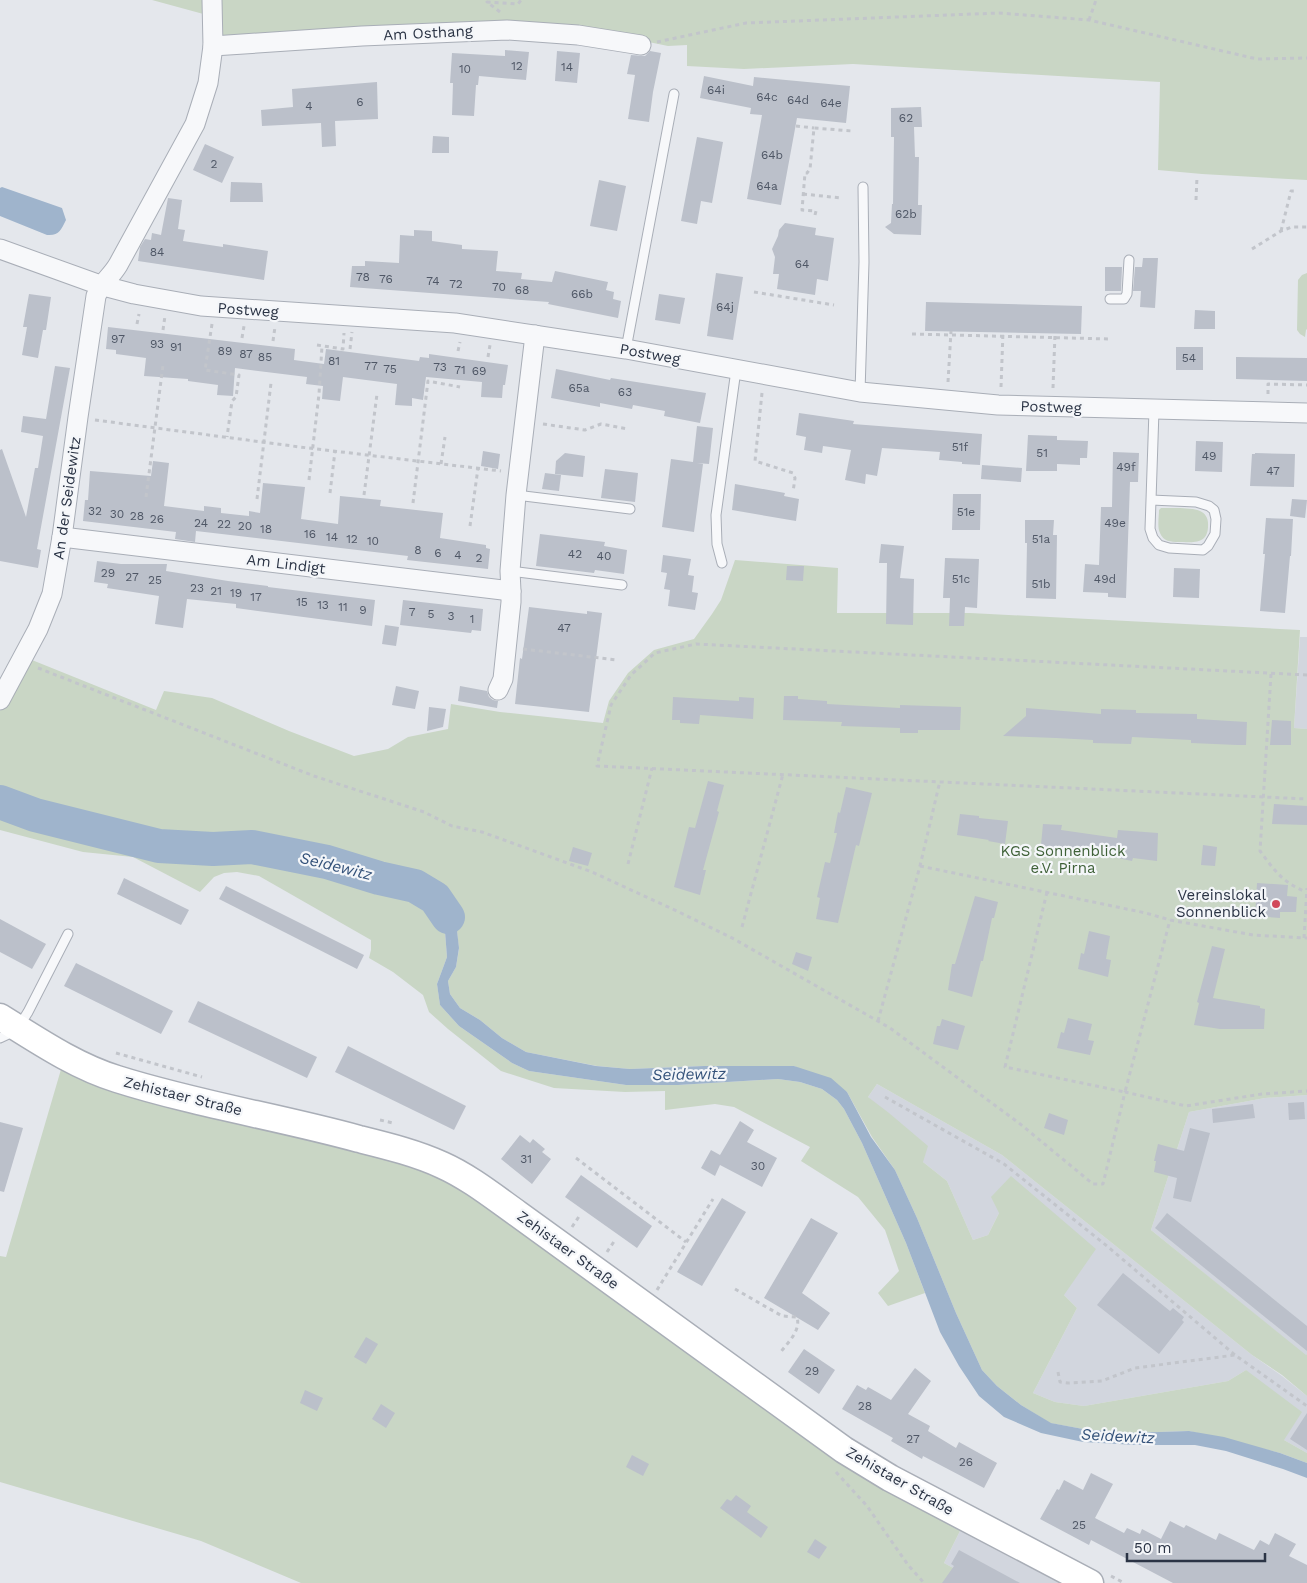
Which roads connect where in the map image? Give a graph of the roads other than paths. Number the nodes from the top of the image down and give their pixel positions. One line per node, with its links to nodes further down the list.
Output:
1 (212, 0): 3 (street)
2 (641, 45): 3 (street, Am Osthang)
3 (213, 46): 8 (street)
4 (674, 94): 11 (lane)
5 (863, 187): 13 (lane)
6 (0, 249): 8 (street, Postweg)
7 (1129, 260): 9 (lane)
8 (100, 285): 10 (street, Postweg); 19 (street, An der Seidewitz)
9 (1110, 299)
10 (535, 335): 11 (street, Postweg); 16 (street)
11 (626, 349): 12 (street, Postweg)
12 (736, 370): 13 (street, Postweg); 20 (lane)
13 (860, 392): 14 (street, Postweg)
14 (1154, 410): 15 (street, Postweg); 17 (lane)
15 (1307, 414)
16 (516, 494): 18 (lane); 21 (street)
17 (1151, 500): 17 (lane)
18 (630, 509)
19 (62, 537): 23 (street, Am Lindigt); 25 (street, An der Seidewitz)
20 (722, 563)
21 (510, 571): 22 (lane); 23 (street)
22 (622, 585)
23 (511, 591): 24 (street)
24 (498, 690)
25 (0, 700)
26 (68, 934): 27 (lane)
27 (6, 1028): 28 (main road, Zehistaer Straße)
28 (1090, 1583)

